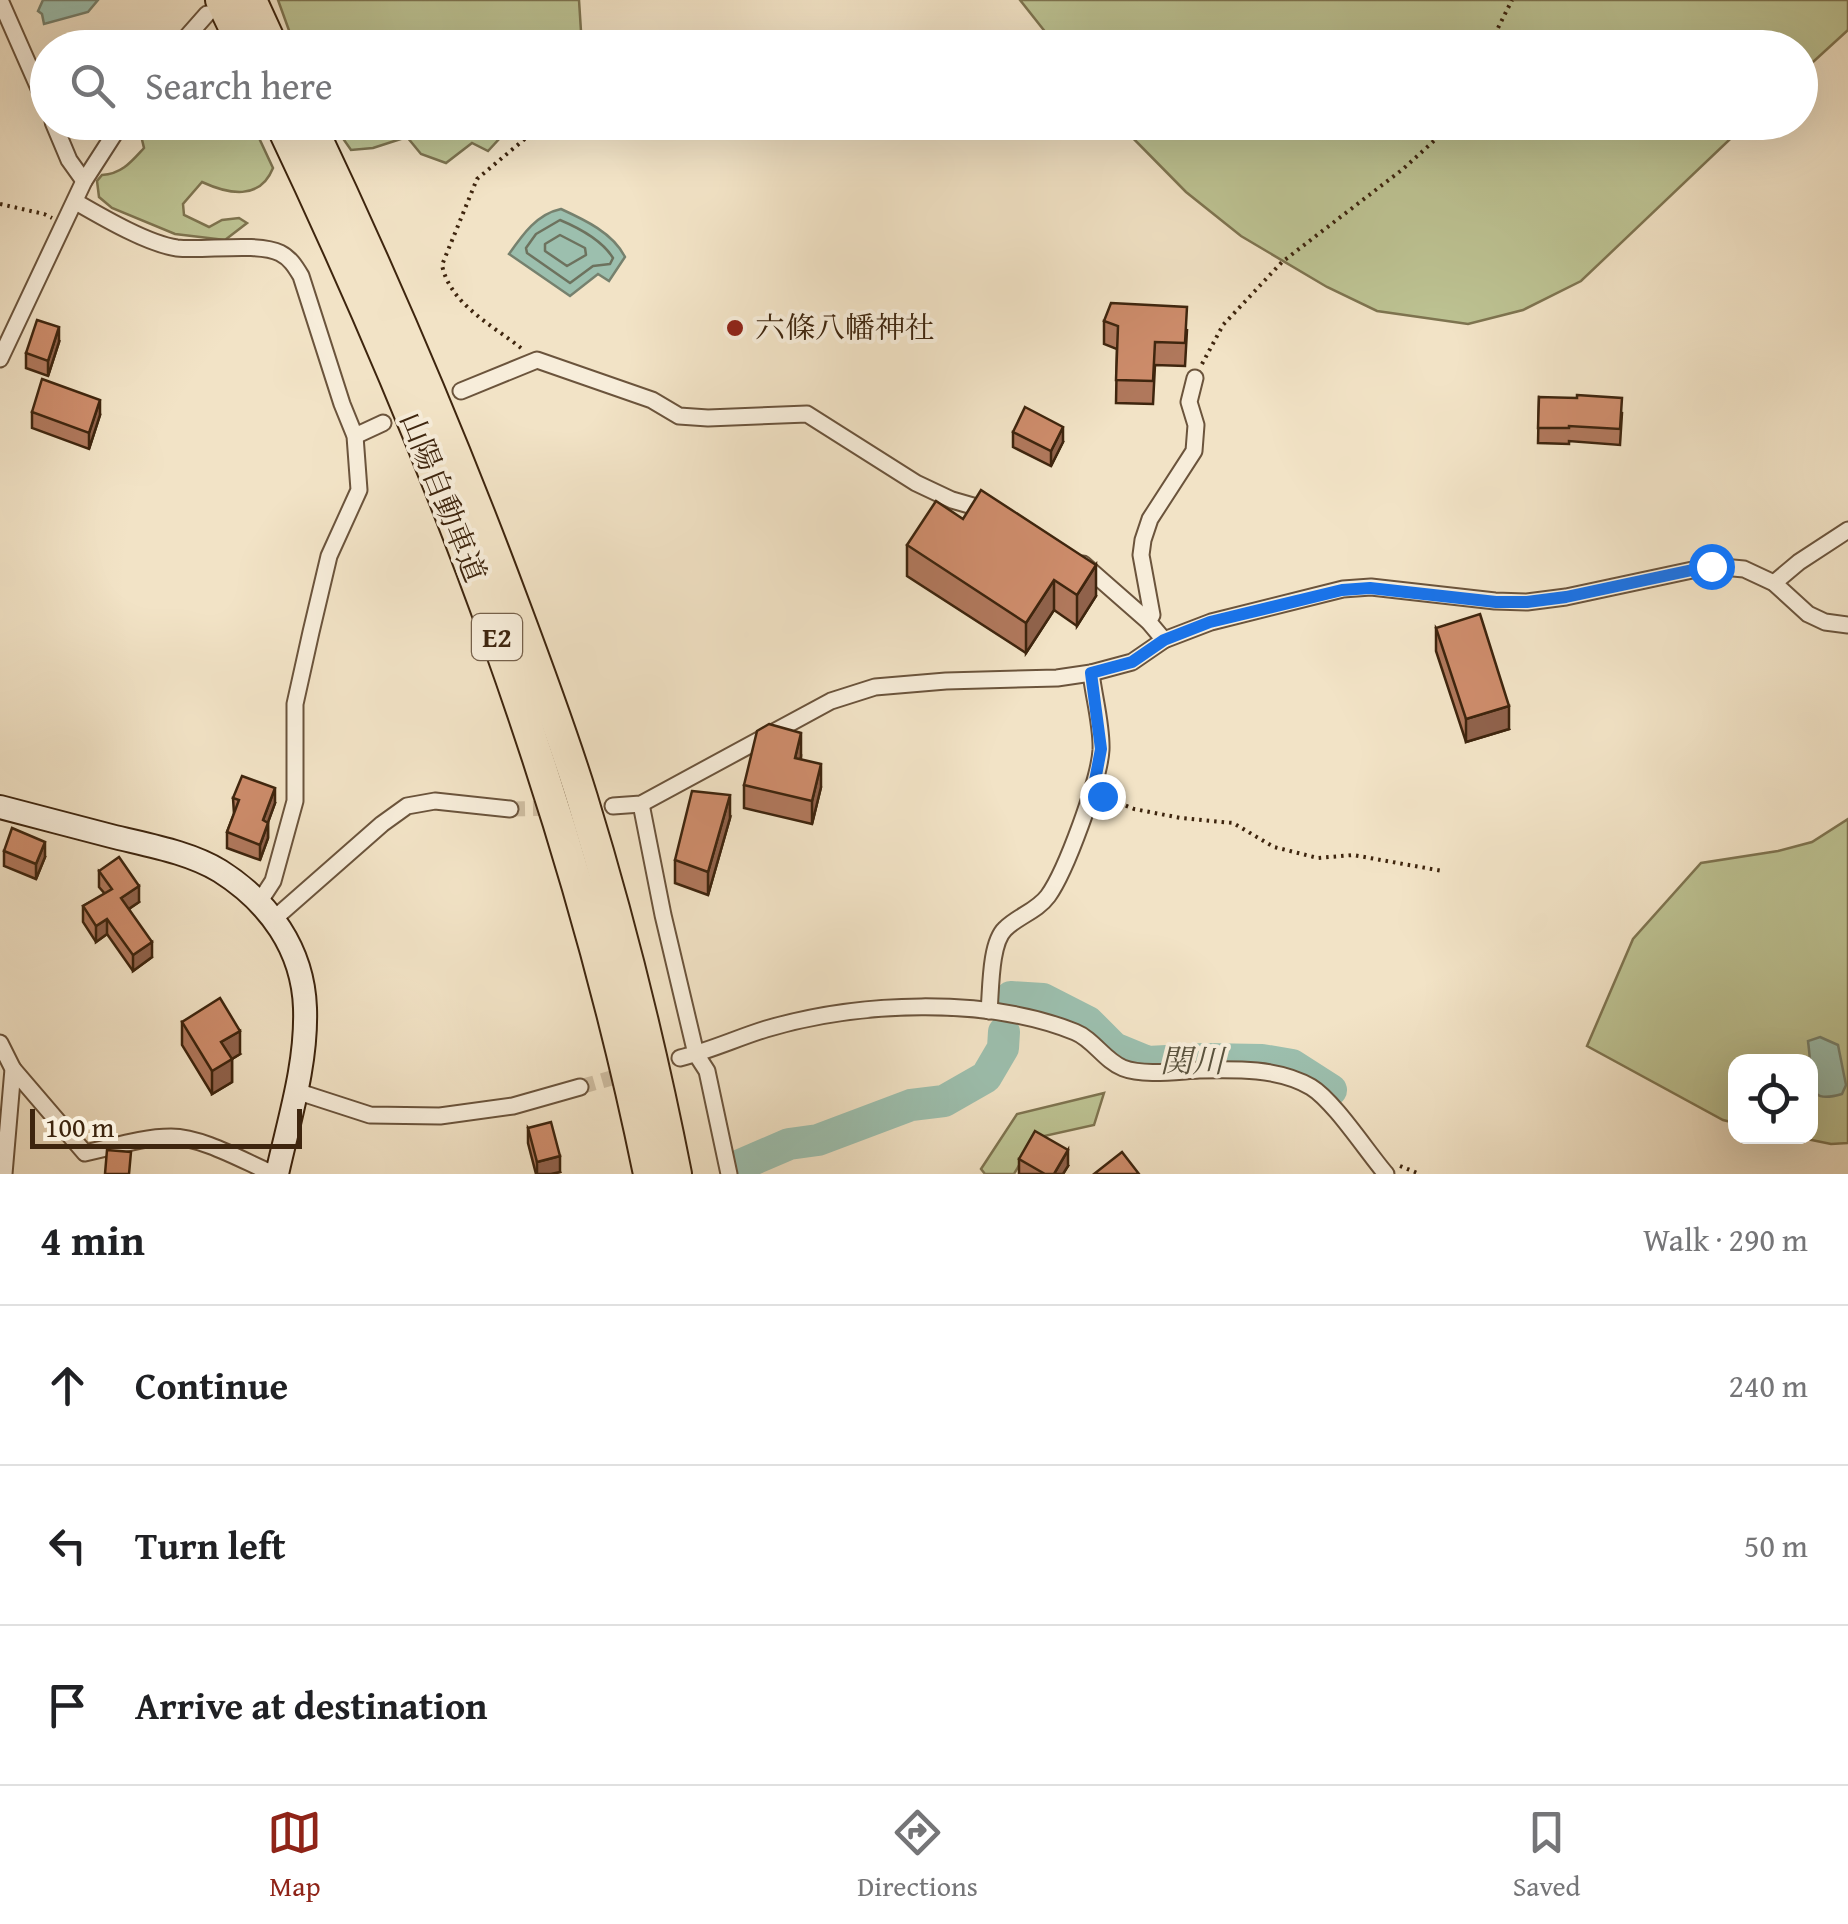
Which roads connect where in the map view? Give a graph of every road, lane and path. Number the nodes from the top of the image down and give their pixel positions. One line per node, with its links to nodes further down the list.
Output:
1 (0, 0): 9 (street)
2 (251, 0): 7 (highway)
3 (1512, 0): 8 (path)
4 (214, 7): 5 (street); 6 (highway)
5 (193, 30)
6 (231, 30)
7 (265, 30)
8 (1497, 30)
9 (30, 68)
10 (61, 140): 16 (street)
11 (111, 140): 16 (street)
12 (288, 140): 50 (highway, 山陽自動車道 / E2)
13 (317, 140): 41 (highway, 山陽自動車道 / E2)
14 (524, 140): 21 (path)
15 (1435, 140): 22 (path)
16 (84, 182): 17 (street)
17 (76, 202): 19 (street); 25 (street)
18 (0, 204): 19 (path)
19 (65, 225): 20 (street)
20 (0, 359)
21 (537, 360): 23 (street); 26 (street)
22 (1195, 378): 30 (street)
23 (462, 391)
24 (383, 423): 25 (street)
25 (355, 436): 40 (street)
26 (1010, 516)
27 (1848, 530): 29 (street)
28 (1068, 553): 30 (street)
29 (1774, 582): 31 (street); 32 (street)
30 (1148, 621): 32 (street)
31 (1848, 625)
32 (1164, 640): 33 (street)
33 (1091, 673): 34 (street); 35 (street)
34 (1094, 786): 39 (path); 42 (street)
35 (640, 804): 36 (street); 44 (street)
36 (612, 806)
37 (510, 810): 40 (street)
38 (1, 813): 40 (street)
39 (1442, 871)
40 (268, 910): 47 (street)
41 (639, 1006): 51 (highway, 山陽自動車道 / E2); 52 (highway)
42 (989, 1012): 44 (street); 54 (street)
43 (0, 1043): 45 (street)
44 (688, 1056): 53 (street)
45 (13, 1068): 48 (street); 49 (street)
46 (580, 1086): 47 (street)
47 (296, 1091): 49 (street)
48 (4, 1174)
49 (276, 1174)
50 (645, 1174)
51 (676, 1174)
52 (685, 1174)
53 (730, 1174)
54 (1386, 1174)

